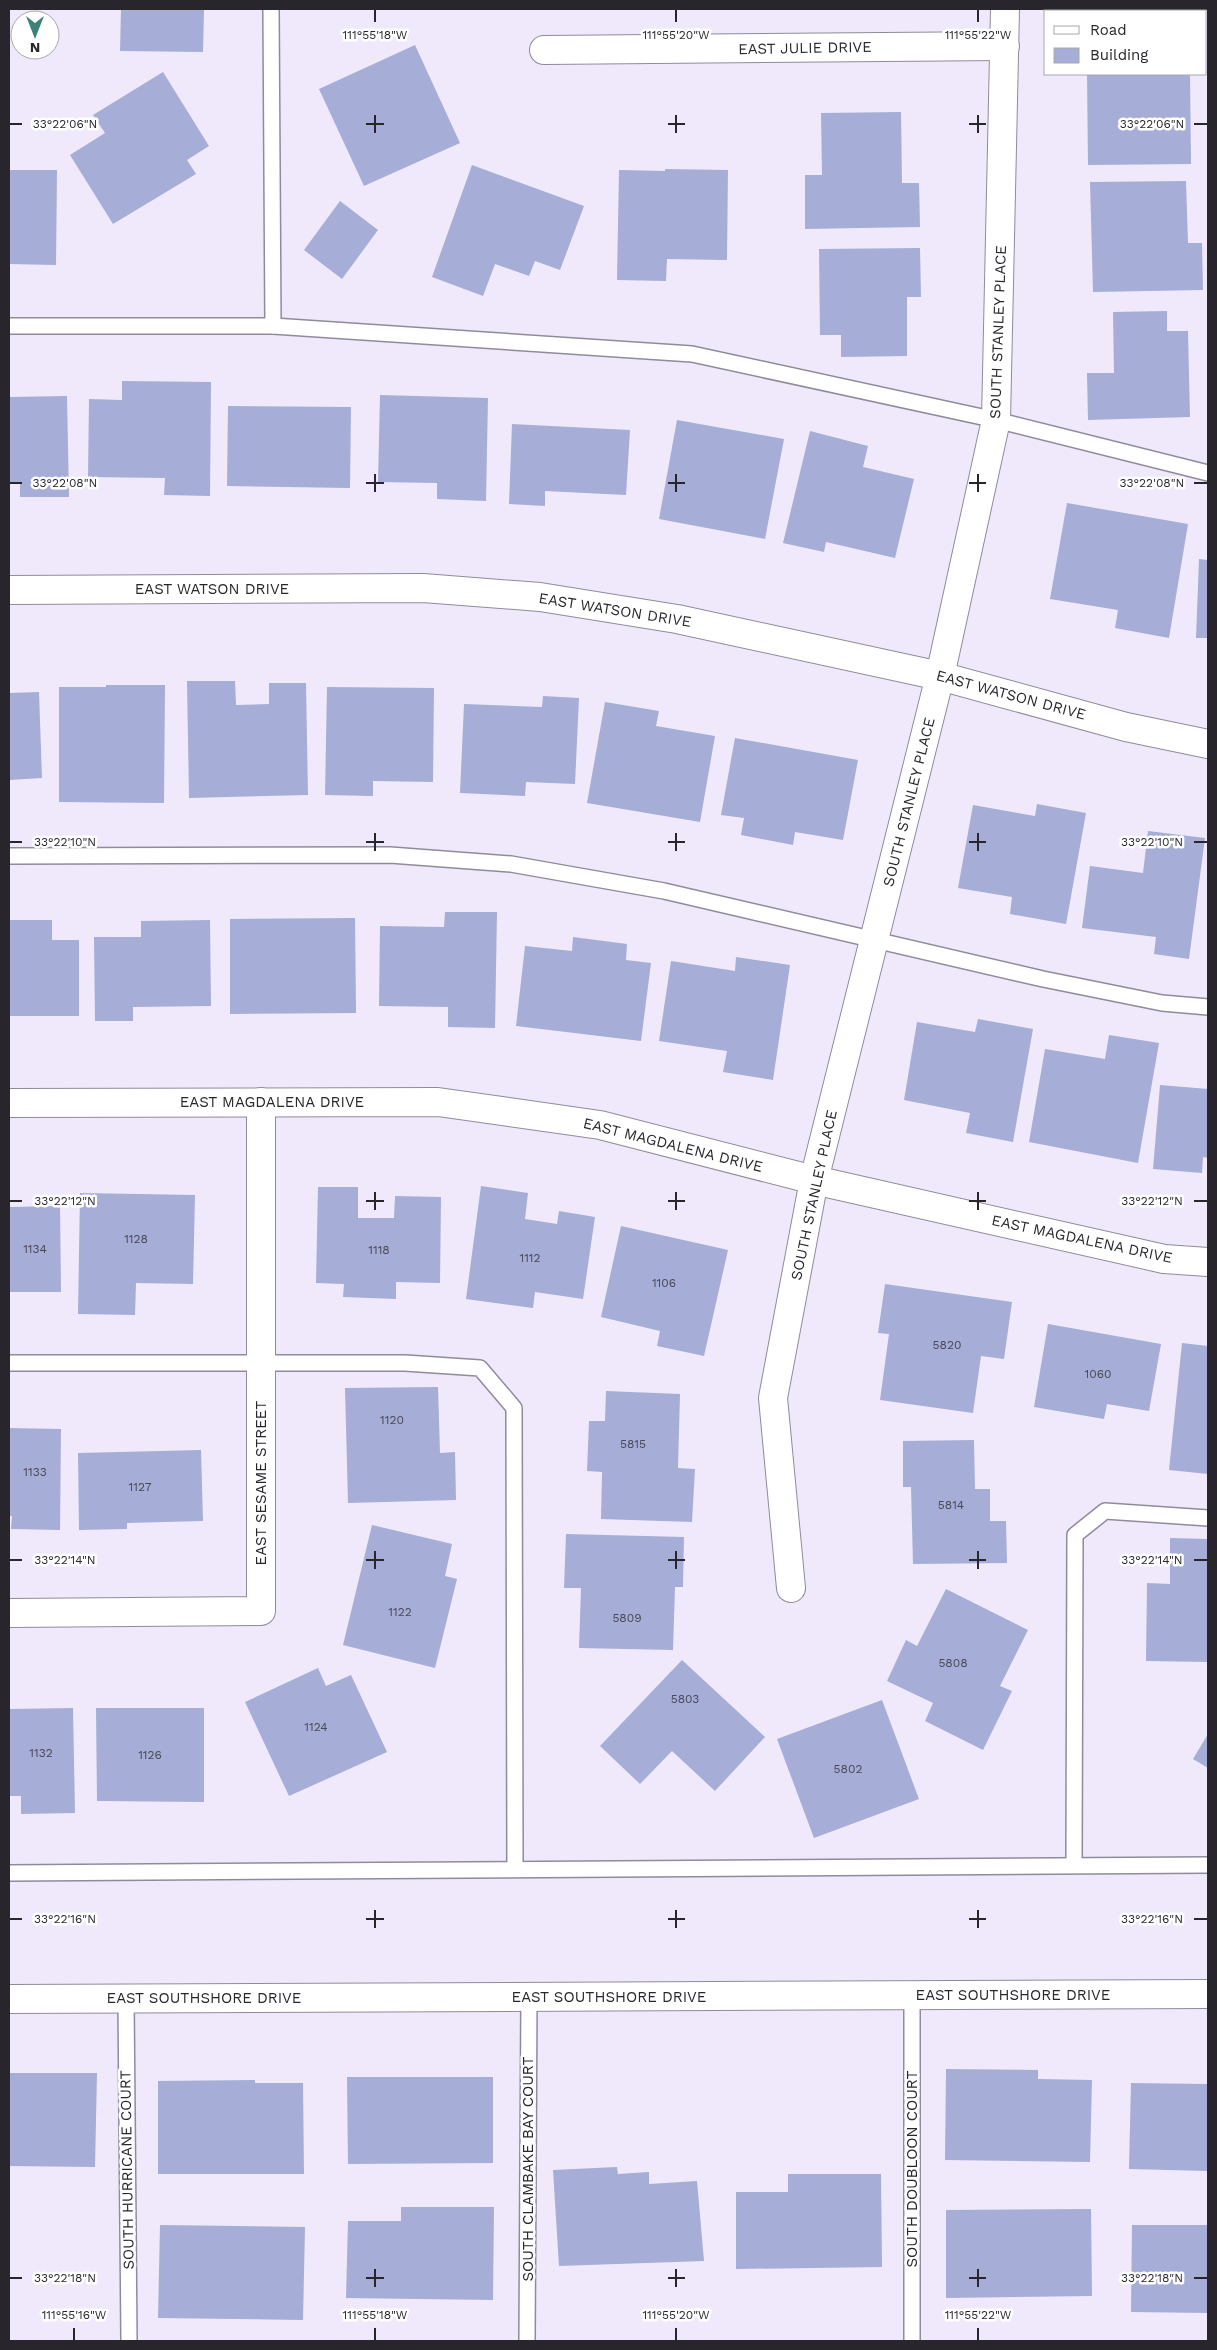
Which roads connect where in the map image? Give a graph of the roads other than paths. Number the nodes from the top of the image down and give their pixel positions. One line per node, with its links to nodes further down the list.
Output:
1 (271, 9): 6 (lane)
2 (1005, 9): 3 (street, SOUTH STANLEY PLACE)
3 (1005, 46): 4 (street, EAST JULIE DRIVE); 7 (street, SOUTH STANLEY PLACE)
4 (544, 50)
5 (9, 326): 6 (lane)
6 (273, 326): 7 (lane)
7 (996, 420): 8 (lane); 10 (street, SOUTH STANLEY PLACE)
8 (1208, 473)
9 (9, 590): 10 (street, EAST WATSON DRIVE)
10 (940, 676): 11 (street, EAST WATSON DRIVE); 13 (street, SOUTH STANLEY PLACE)
11 (1208, 744)
12 (9, 856): 13 (lane)
13 (875, 940): 14 (lane); 17 (street, SOUTH STANLEY PLACE)
14 (1208, 1007)
15 (261, 1102): 16 (street, EAST MAGDALENA DRIVE); 17 (street, EAST MAGDALENA DRIVE); 20 (street, EAST SESAME STREET)
16 (9, 1103)
17 (814, 1180): 18 (street, EAST MAGDALENA DRIVE); 22 (street, SOUTH STANLEY PLACE)
18 (1208, 1262)
19 (9, 1363): 20 (lane)
20 (261, 1363): 23 (street, EAST SESAME STREET); 26 (lane)
21 (1208, 1518): 24 (lane)
22 (791, 1588)
23 (9, 1613)
24 (1074, 1865): 25 (lane); 26 (lane)
25 (1208, 1865)
26 (515, 1869): 27 (lane)
27 (9, 1872)
28 (1208, 1994): 29 (street, EAST SOUTHSHORE DRIVE)
29 (912, 1996): 30 (street, EAST SOUTHSHORE DRIVE); 35 (lane, SOUTH DOUBLOON COURT)
30 (529, 1997): 32 (street, EAST SOUTHSHORE DRIVE); 34 (lane, SOUTH CLAMBAKE BAY COURT)
31 (9, 1998): 32 (street, EAST SOUTHSHORE DRIVE)
32 (126, 1998): 33 (lane, SOUTH HURRICANE COURT)
33 (129, 2341)
34 (527, 2341)
35 (912, 2341)

